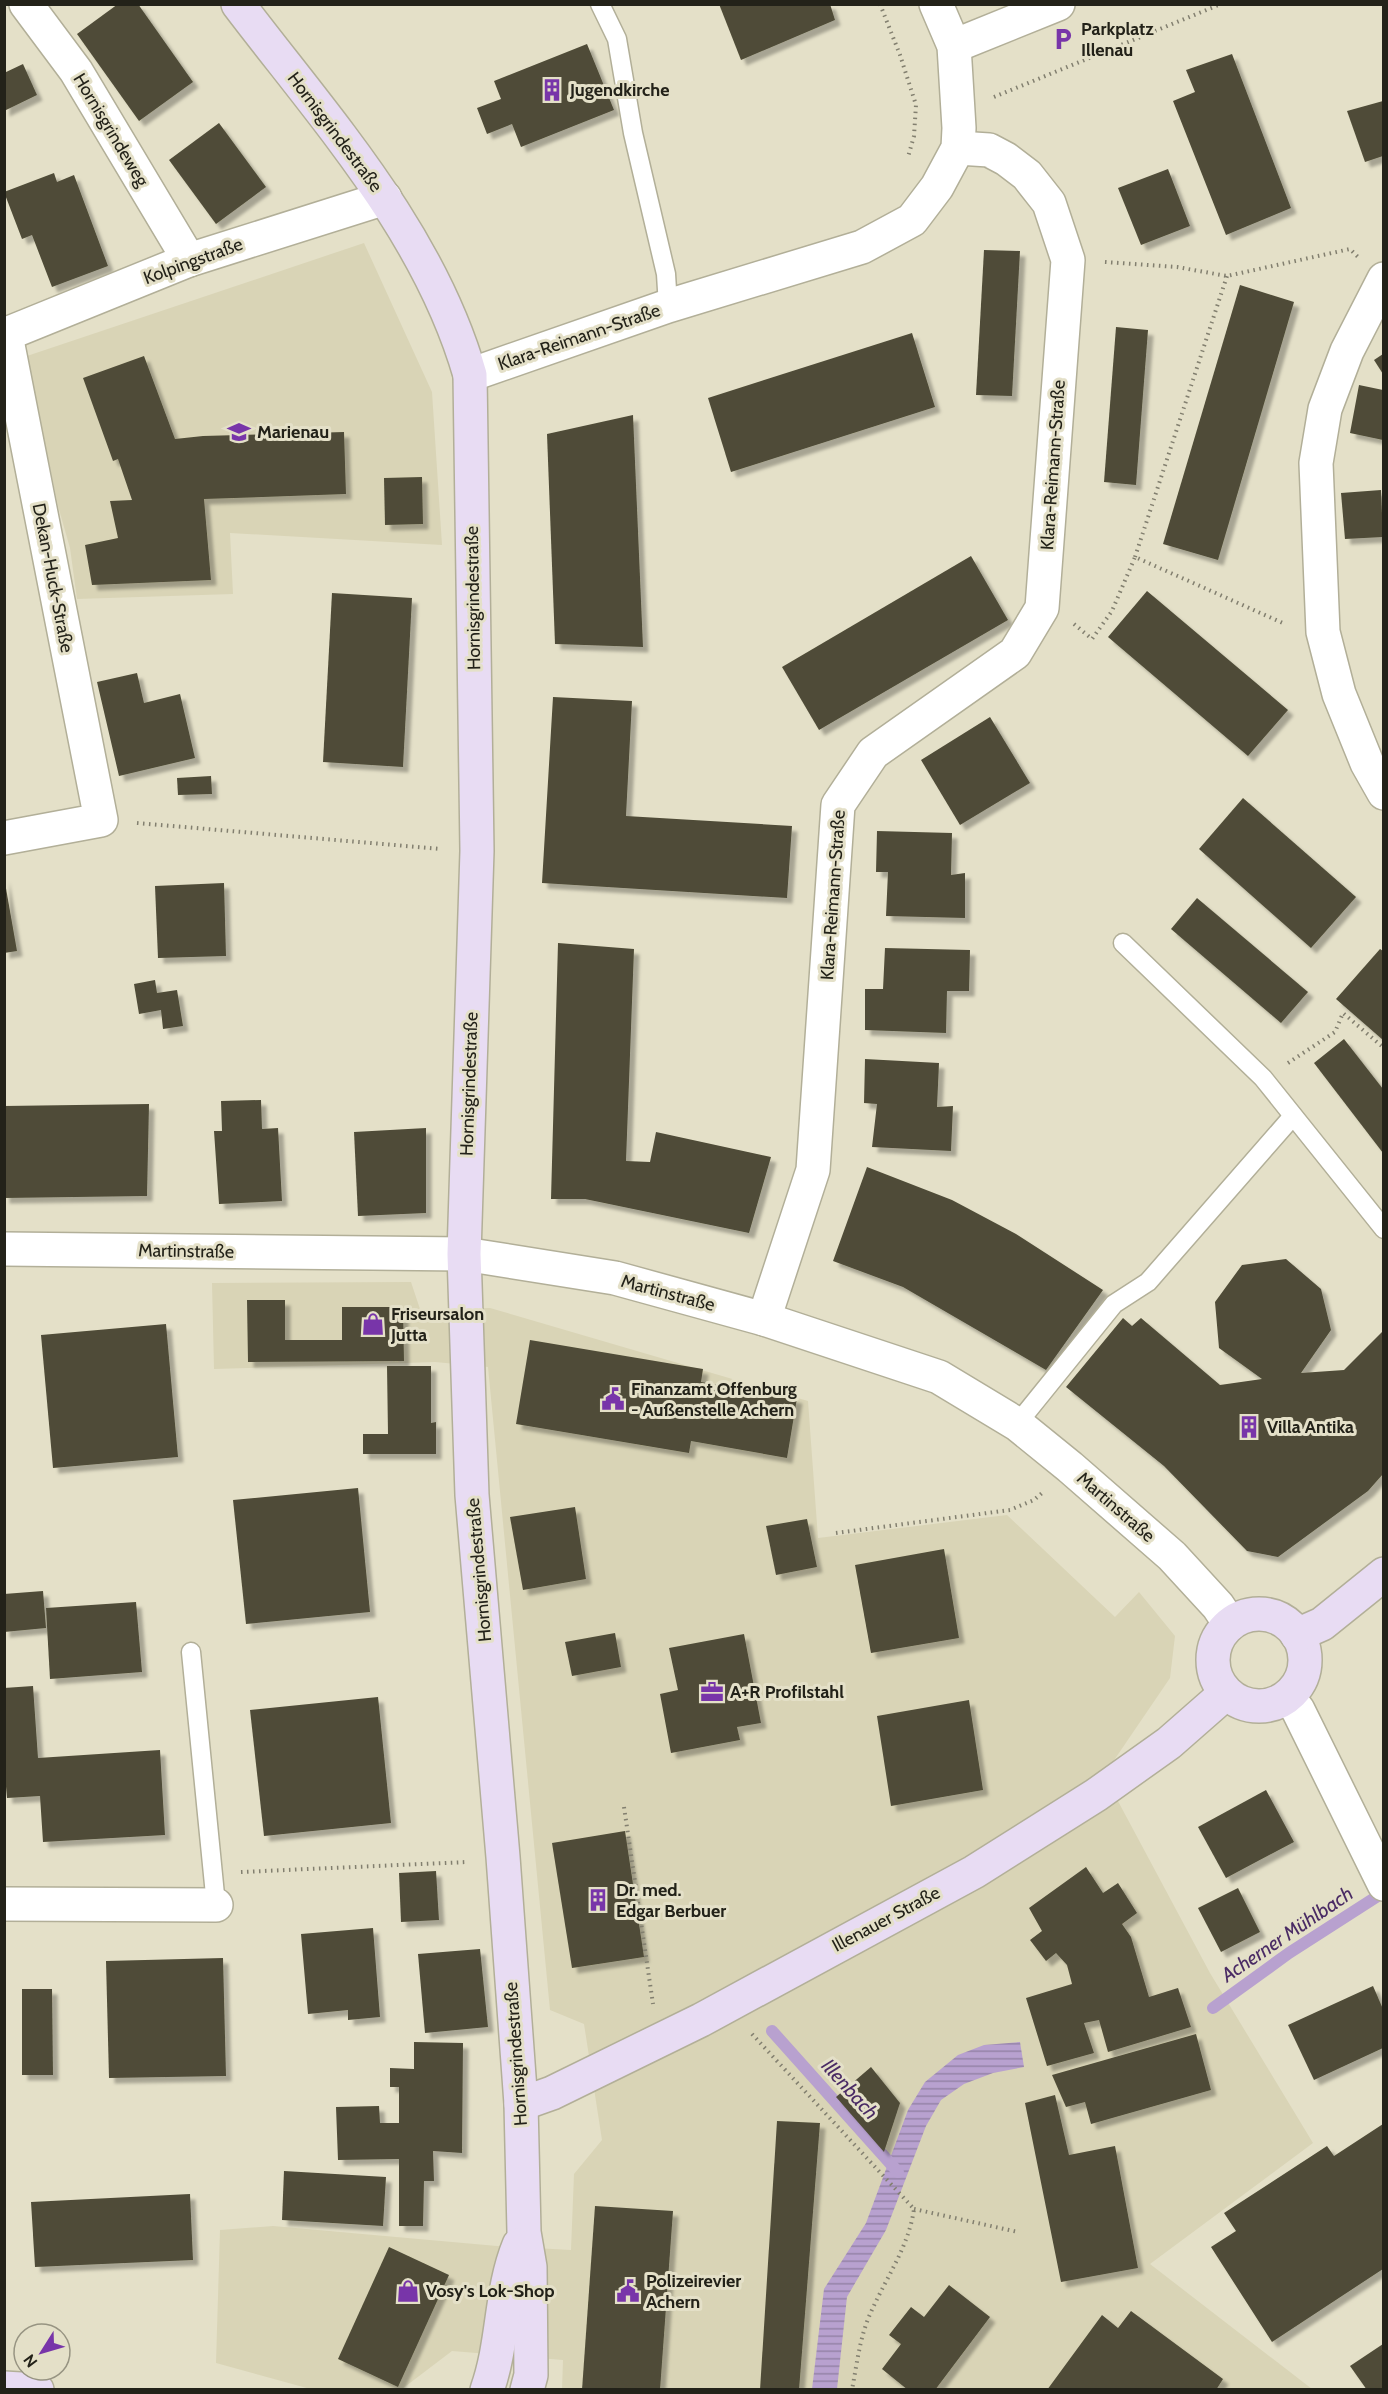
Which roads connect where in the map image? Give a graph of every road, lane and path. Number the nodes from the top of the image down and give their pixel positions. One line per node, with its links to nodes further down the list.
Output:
1 (26, 4): 14 (street, Hornisgrindeweg)
2 (238, 4): 13 (main road, Hornisgrindestraße)
3 (600, 4): 18 (lane)
4 (880, 4): 10 (path)
5 (936, 4): 8 (street)
6 (1058, 4): 8 (street)
7 (1221, 4): 9 (path)
8 (954, 46): 9 (street)
9 (956, 100): 10 (path); 11 (street)
10 (916, 105): 12 (path)
11 (958, 148): 15 (street, Klara-Reimann-Straße); 18 (street, Klara-Reimann-Straße)
12 (907, 162)
13 (385, 198): 14 (street, Kolpingstraße); 20 (main road, Hornisgrindestraße)
14 (189, 260): 19 (street, Kolpingstraße)
15 (1068, 260): 16 (path); 22 (street, Klara-Reimann-Straße)
16 (1227, 276): 17 (path); 21 (path)
17 (1383, 279): 23 (street)
18 (668, 306): 20 (street, Klara-Reimann-Straße)
19 (5, 335): 26 (street, Dekan-Huck-Straße)
20 (470, 375): 28 (main road, Hornisgrindestraße)
21 (1135, 557): 22 (path); 23 (path)
22 (1042, 608): 36 (street, Klara-Reimann-Straße)
23 (1323, 632): 24 (street)
24 (1375, 759): 25 (street)
25 (1383, 793)
26 (101, 820): 27 (street); 28 (path)
27 (4, 838)
28 (477, 850): 35 (main road, Hornisgrindestraße)
29 (1123, 943): 31 (lane)
30 (1383, 1048): 31 (path)
31 (1263, 1078): 32 (lane)
32 (1293, 1116): 33 (lane); 37 (lane)
33 (1383, 1229)
34 (4, 1249): 35 (street, Martinstraße)
35 (464, 1254): 36 (street, Martinstraße); 47 (main road, Hornisgrindestraße)
36 (765, 1319): 37 (street, Martinstraße)
37 (1017, 1424): 38 (street, Martinstraße)
38 (1070, 1467): 39 (path); 41 (street, Martinstraße)
39 (836, 1533)
40 (1383, 1574): 42 (main road)
41 (1230, 1624): 42 (main road); 44 (main road)
42 (1297, 1635): 45 (main road)
43 (191, 1652): 48 (lane)
44 (1226, 1693): 45 (main road); 52 (main road, Illenauer Straße)
45 (1288, 1697): 49 (street)
46 (624, 1807): 53 (path)
47 (503, 1857): 48 (path); 54 (main road, Hornisgrindestraße)
48 (213, 1873): 51 (lane)
49 (1379, 1875)
50 (4, 1904): 51 (street)
51 (216, 1905)
52 (727, 2007): 53 (main road, Illenauer Straße); 55 (path)
53 (659, 2040): 54 (main road, Illenauer Straße)
54 (521, 2104): 56 (main road, Hornisgrindestraße)
55 (914, 2209): 57 (path); 62 (path)
56 (524, 2232): 60 (main road, Hornisgrindestraße); 61 (main road, Hornisgrindestraße)
57 (1018, 2232)
58 (4, 2388): 59 (main road)
59 (38, 2390)
60 (487, 2390)
61 (527, 2390)
62 (852, 2390)

